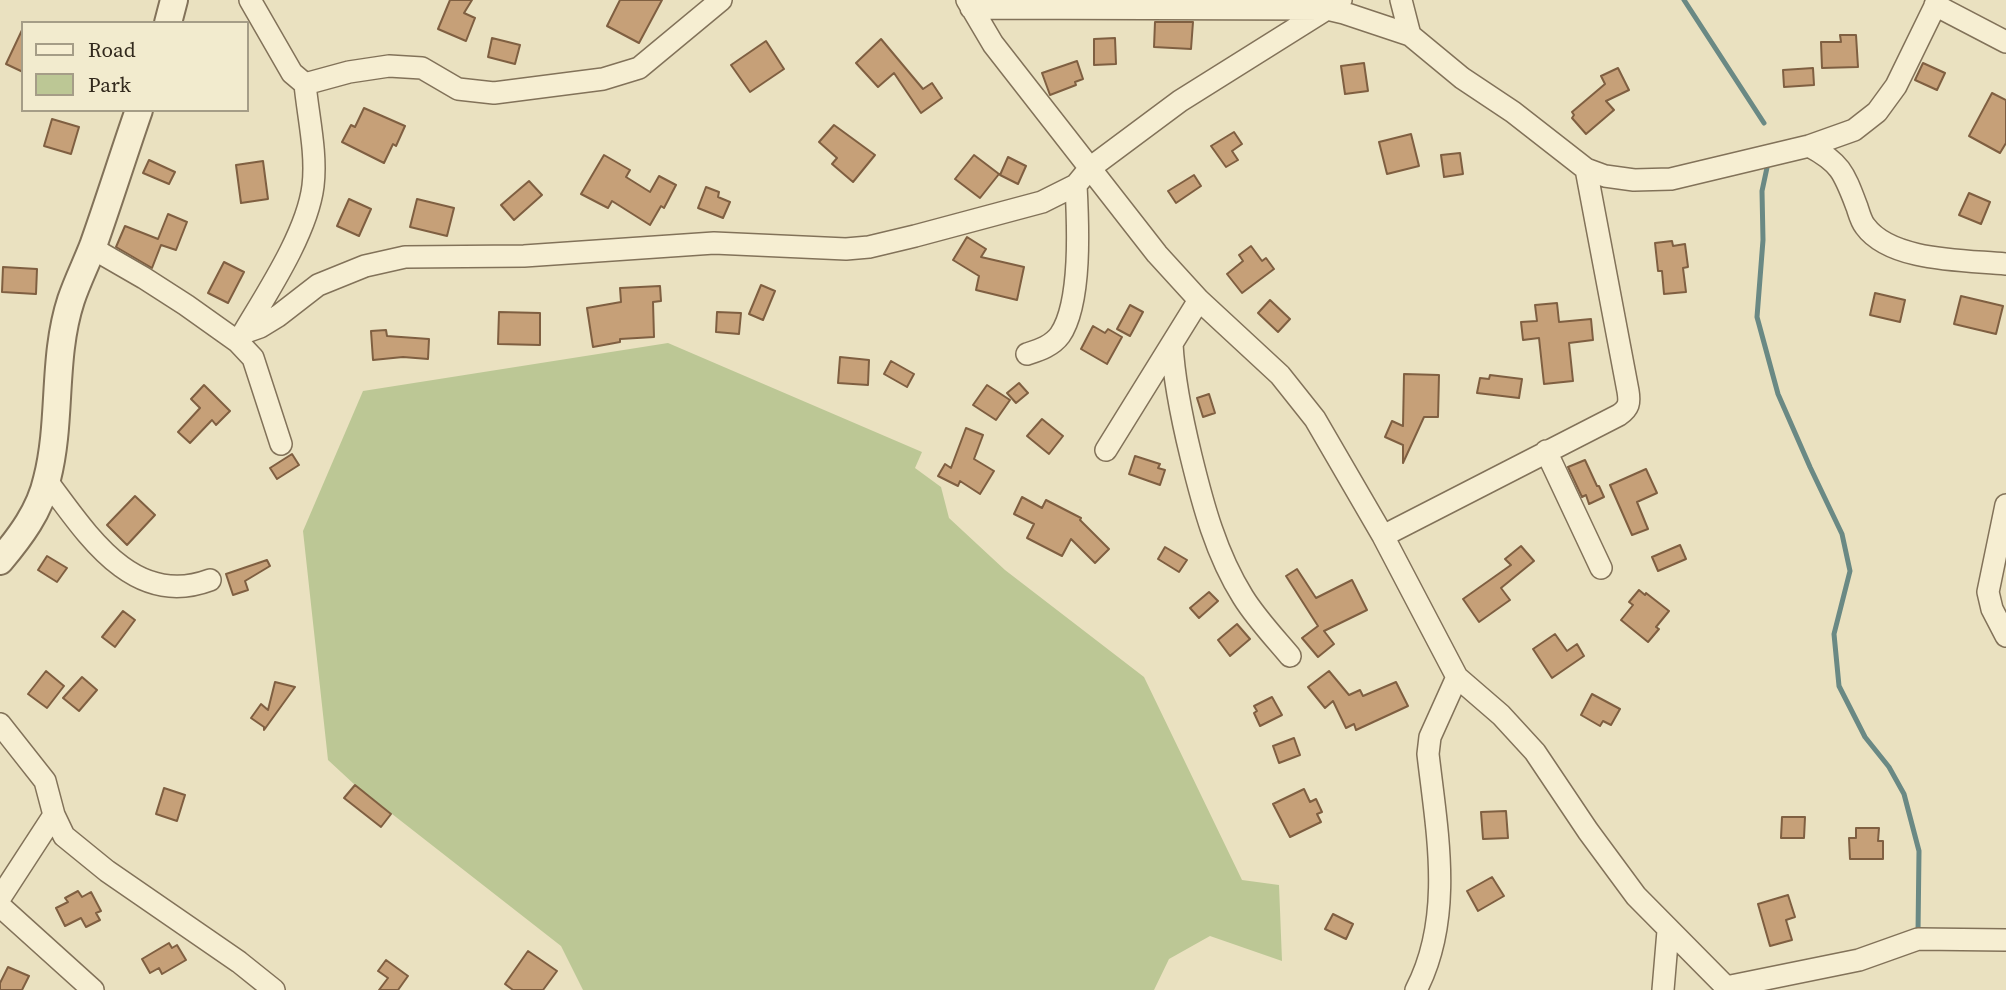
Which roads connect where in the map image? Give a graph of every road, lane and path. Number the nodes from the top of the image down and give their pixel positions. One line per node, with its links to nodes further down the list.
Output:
1 (174, 0): 8 (street)
2 (250, 0): 11 (street)
3 (722, 0): 11 (street)
4 (1401, 0): 9 (street)
5 (1936, 3): 10 (street); 13 (street)
6 (969, 4): 7 (street); 14 (street)
7 (1334, 5): 9 (street); 14 (street)
8 (169, 21)
9 (1410, 35): 15 (street)
10 (2006, 42)
11 (305, 84): 20 (street)
12 (138, 112): 17 (street)
13 (1809, 146): 15 (street); 18 (street)
14 (1090, 168): 16 (street); 19 (street)
15 (1586, 169): 25 (street)
16 (1076, 185): 20 (street); 22 (street)
17 (92, 248): 20 (street); 26 (street)
18 (2006, 264)
19 (1199, 300): 21 (street); 28 (street)
20 (241, 337): 23 (street)
21 (1172, 344): 24 (street); 33 (street)
22 (1027, 354)
23 (281, 444)
24 (1106, 450)
25 (1546, 450): 28 (street); 30 (street)
26 (47, 481): 29 (street); 31 (street)
27 (2006, 505): 32 (street)
28 (1383, 536): 34 (street)
29 (0, 561)
30 (1601, 568)
31 (210, 580)
32 (2006, 636)
33 (1290, 656)
34 (1457, 677): 39 (street); 44 (street)
35 (0, 724): 36 (street)
36 (54, 815): 37 (street); 43 (street)
37 (0, 898)
38 (0, 906): 42 (street)
39 (1668, 931): 41 (street); 45 (street)
40 (2006, 940): 41 (street)
41 (1728, 988)
42 (93, 990)
43 (274, 990)
44 (1416, 990)
45 (1664, 990)

